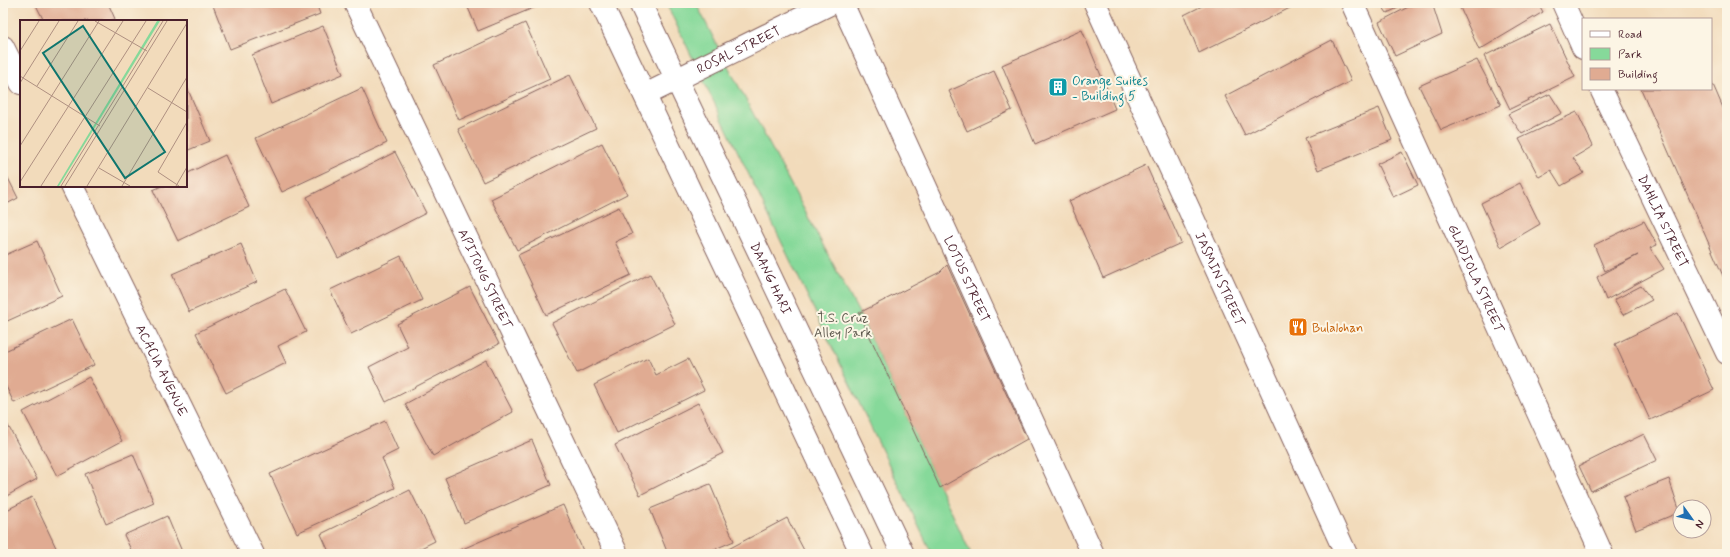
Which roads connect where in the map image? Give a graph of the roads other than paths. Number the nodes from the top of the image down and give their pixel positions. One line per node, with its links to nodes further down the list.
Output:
1 (355, 3): 18 (street, APITONG STREET)
2 (601, 3): 14 (street)
3 (640, 3): 11 (street, DAANG HARI)
4 (832, 3): 11 (street, ROSAL STREET)
5 (842, 3): 21 (street, LOTUS STREET)
6 (1095, 3): 22 (street, JASMIN STREET)
7 (1352, 3): 23 (street, GLADIOLA STREET)
8 (1563, 3): 9 (street)
9 (1582, 46)
10 (3, 47): 12 (street)
11 (676, 79): 14 (street, ROSAL STREET); 20 (street, DAANG HARI)
12 (20, 81)
13 (1601, 90): 16 (street, DAHLIA STREET)
14 (645, 95): 19 (street)
15 (72, 187): 17 (street, ACACIA AVENUE)
16 (1727, 353)
17 (254, 554)
18 (617, 554)
19 (862, 554)
20 (903, 554)
21 (1093, 554)
22 (1346, 554)
23 (1602, 554)

